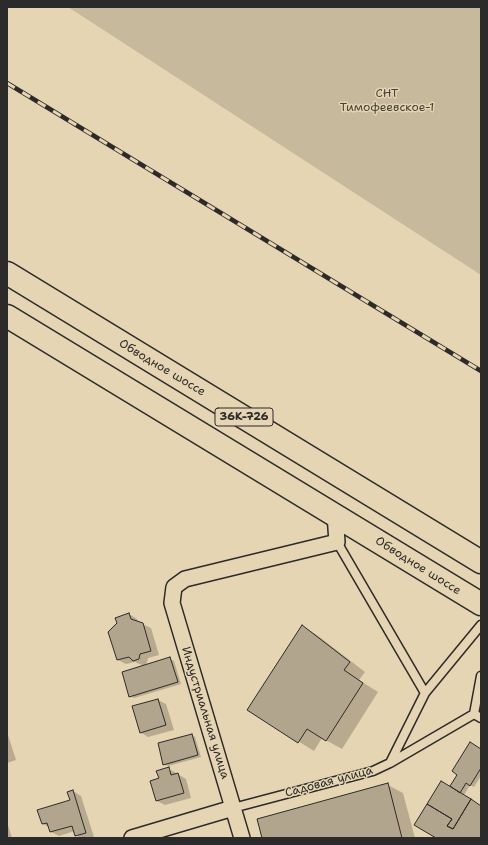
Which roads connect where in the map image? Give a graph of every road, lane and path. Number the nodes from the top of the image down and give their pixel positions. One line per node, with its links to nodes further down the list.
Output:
1 (7, 273): 5 (main road, Обводное шоссе / 36К-726)
2 (7, 316): 3 (main road, Обводное шоссе / 36К-726)
3 (335, 514): 4 (street); 6 (main road, Обводное шоссе / 36К-726)
4 (337, 542): 9 (lane); 12 (street, Индустриальная улица)
5 (481, 562)
6 (481, 604)
7 (481, 625): 9 (lane)
8 (481, 676): 10 (lane)
9 (425, 693): 11 (lane)
10 (478, 716): 11 (lane, Садовая улица)
11 (390, 763): 12 (lane, Садовая улица)
12 (233, 808): 13 (street, Садовая улица); 14 (street, Индустриальная улица)
13 (132, 838)
14 (242, 838)

